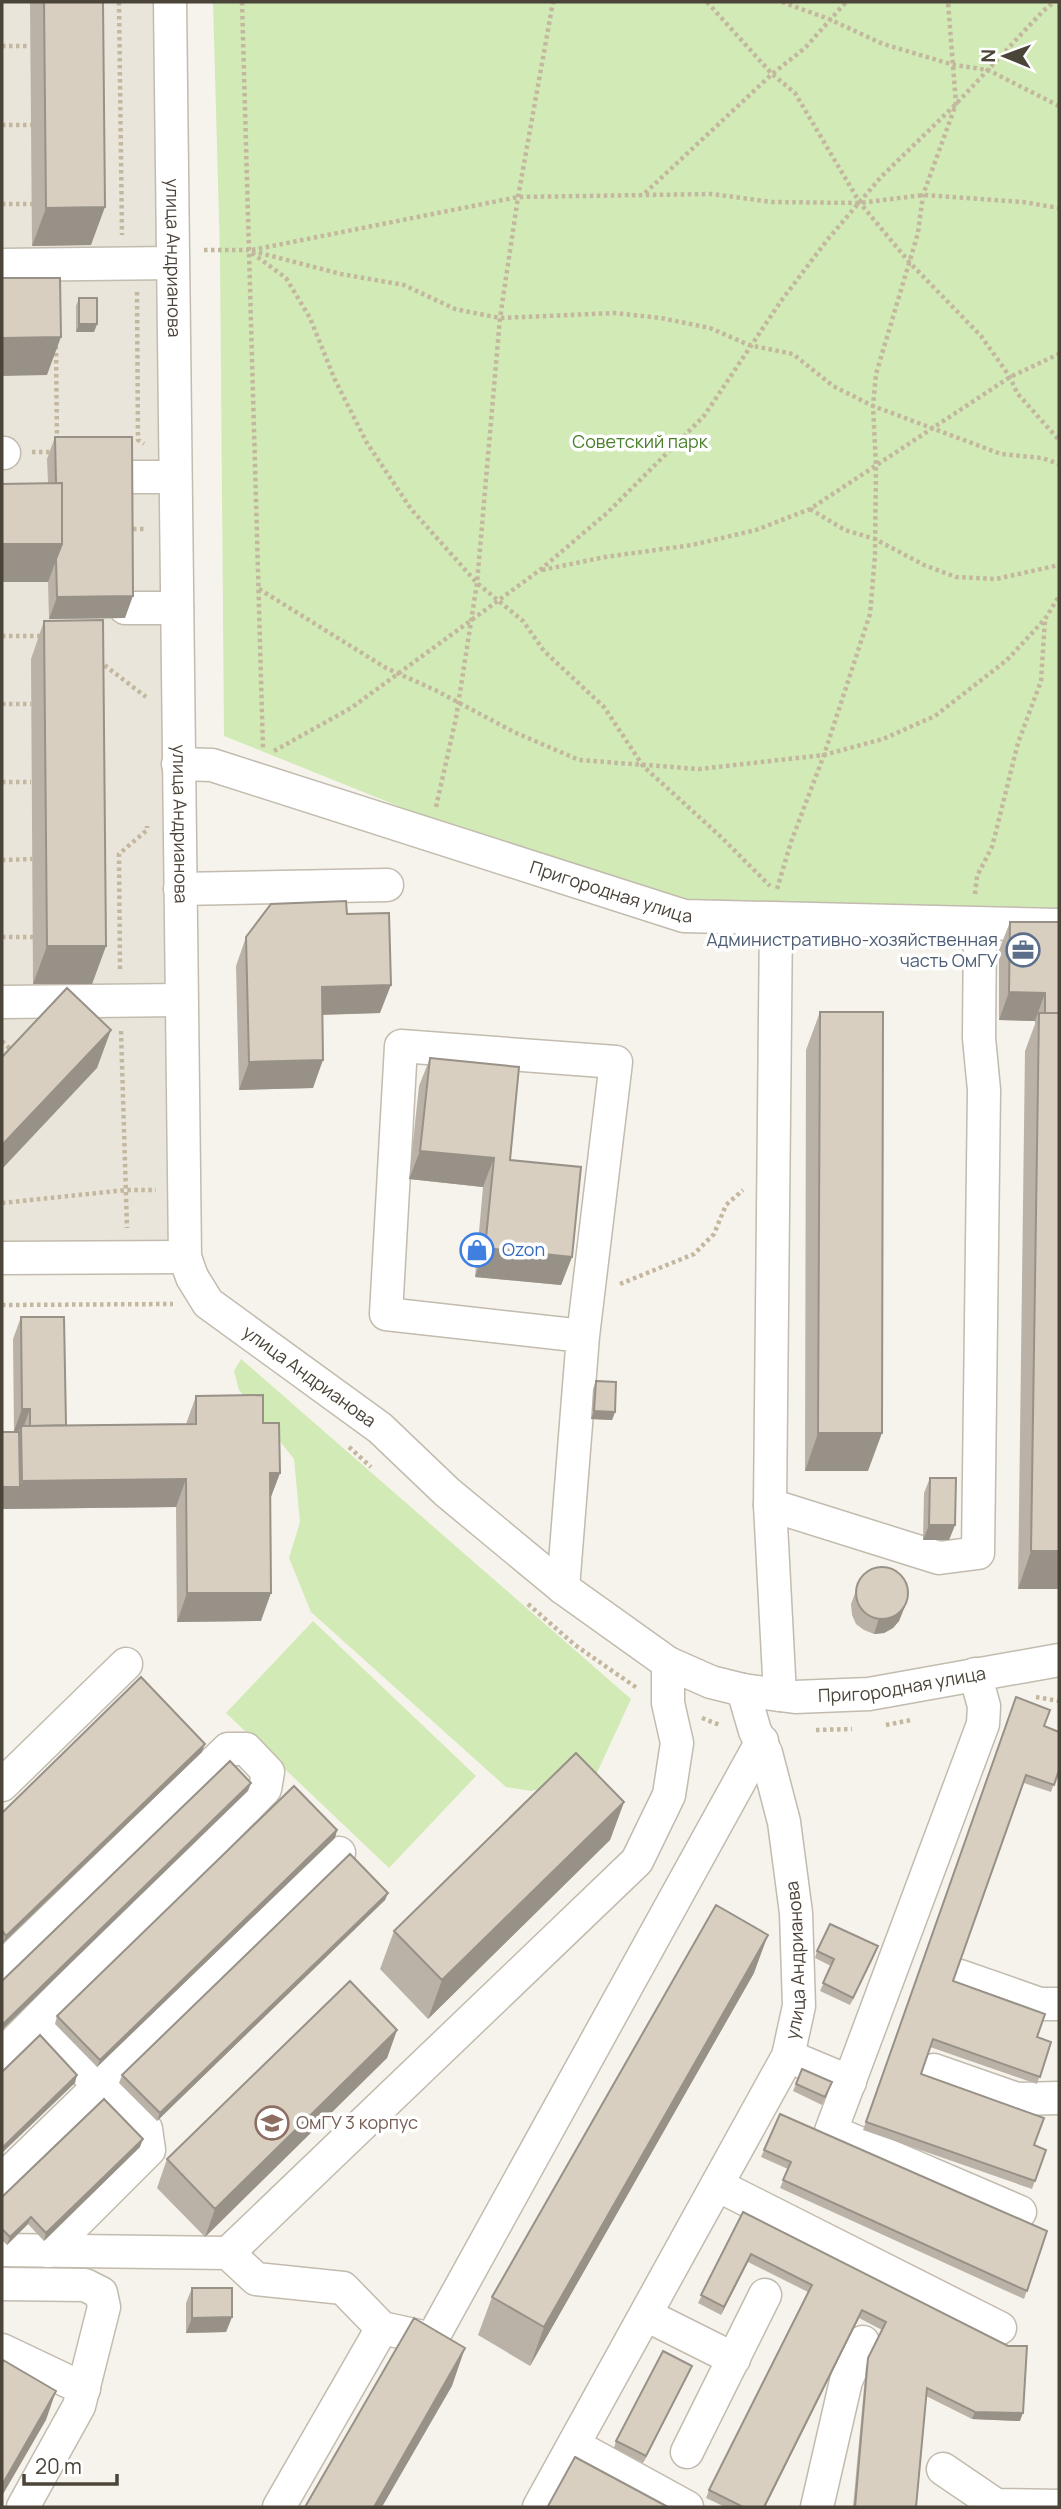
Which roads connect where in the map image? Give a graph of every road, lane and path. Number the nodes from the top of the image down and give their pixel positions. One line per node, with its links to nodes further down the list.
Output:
1 (119, 2): 31 (path)
2 (170, 2): 29 (street, улица Андрианова)
3 (242, 2): 28 (path)
4 (553, 2): 22 (path)
5 (707, 2): 15 (path)
6 (782, 2): 10 (path)
7 (846, 2): 10 (path)
8 (948, 2): 13 (path)
9 (1054, 2): 14 (path)
10 (829, 19): 13 (path); 15 (path)
11 (2, 46): 12 (path)
12 (30, 46)
13 (954, 65): 14 (path); 16 (path)
14 (988, 70): 16 (path); 17 (path)
15 (772, 74): 20 (path); 23 (path)
16 (956, 104): 21 (path); 23 (path)
17 (1059, 106)
18 (2, 125): 19 (path)
19 (31, 125)
20 (645, 194): 22 (path); 23 (path)
21 (923, 195): 23 (path); 26 (path); 30 (path)
22 (518, 197): 28 (path); 33 (path)
23 (860, 203): 30 (path); 35 (path)
24 (2, 204): 25 (path)
25 (32, 204)
26 (1059, 208)
27 (204, 250): 28 (path)
28 (248, 250): 33 (path); 50 (path); 51 (path)
29 (172, 263): 31 (street); 45 (street, улица Андрианова)
30 (909, 263): 37 (path); 38 (path)
31 (123, 264): 32 (street); 45 (path)
32 (2, 265)
33 (500, 318): 35 (path); 50 (path)
34 (56, 334): 41 (path)
35 (749, 345): 38 (path); 49 (path)
36 (1059, 354): 37 (path)
37 (1010, 377): 39 (path); 40 (path)
38 (873, 406): 39 (path); 43 (path)
39 (931, 428): 42 (path); 43 (path)
40 (1059, 440)
41 (3, 453)
42 (1059, 464)
43 (876, 466): 46 (path); 47 (path)
44 (123, 477): 45 (street)
45 (168, 477): 55 (street, улица Андрианова)
46 (810, 509): 47 (path); 49 (path)
47 (875, 539): 48 (path); 68 (path)
48 (1059, 565)
49 (540, 570): 53 (path)
50 (477, 583): 53 (path); 57 (path)
51 (259, 589): 61 (path); 61 (path)
52 (1059, 596): 56 (path)
53 (499, 600): 57 (path); 70 (path)
54 (125, 608): 55 (street)
55 (177, 608): 69 (street, улица Андрианова)
56 (1045, 619): 68 (path); 80 (path)
57 (472, 620): 61 (path); 64 (path)
58 (2, 636): 59 (path)
59 (54, 636)
60 (97, 659): 63 (path)
61 (398, 674): 64 (path)
62 (145, 685): 63 (path)
63 (146, 697): 67 (path)
64 (459, 702): 70 (path); 74 (path)
65 (2, 704): 66 (path)
66 (31, 704)
67 (146, 710)
68 (824, 755): 70 (path); 70 (path)
69 (178, 764): 74 (street, Пригородная улица); 78 (street, улица Андрианова)
70 (643, 766)
71 (2, 782): 72 (path)
72 (32, 782)
73 (147, 817): 85 (path)
74 (430, 835): 79 (street, Пригородная улица)
75 (32, 859): 76 (path)
76 (2, 860)
77 (387, 885): 78 (street)
78 (180, 889): 84 (street, улица Андрианова)
79 (776, 919): 80 (street, Пригородная улица); 90 (street)
80 (980, 924): 81 (street, Пригородная улица); 101 (street)
81 (1059, 925)
82 (2, 937): 83 (path)
83 (33, 937)
84 (181, 1000): 85 (street); 95 (street, улица Андрианова)
85 (120, 1001): 86 (street); 91 (path)
86 (14, 1002): 87 (street)
87 (2, 1028)
88 (2, 1041): 89 (path)
89 (22, 1060)
90 (775, 1185): 97 (path); 101 (street)
91 (126, 1190): 92 (path); 93 (path); 94 (path)
92 (162, 1190)
93 (2, 1203)
94 (127, 1240)
95 (185, 1257): 96 (street); 102 (street, улица Андрианова)
96 (2, 1258)
97 (589, 1292): 100 (street); 100 (street)
98 (128, 1304): 99 (path)
99 (2, 1305)
100 (583, 1336): 102 (street)
101 (770, 1505): 108 (street)
102 (563, 1588): 104 (street, улица Андрианова)
103 (1059, 1660): 106 (street, Пригородная улица)
104 (668, 1663): 107 (street, улица Андрианова); 127 (street)
105 (126, 1664): 110 (street)
106 (975, 1674): 108 (street, Пригородная улица); 119 (street)
107 (743, 1690): 108 (street, Пригородная улица); 109 (street, улица Андрианова)
108 (780, 1695)
109 (762, 1741): 117 (street, улица Андрианова); 131 (street)
110 (2, 1785)
111 (339, 1853): 120 (street)
112 (5, 1965): 115 (street)
113 (960, 1976): 114 (street)
114 (1059, 2004)
115 (34, 2023): 116 (street); 120 (street)
116 (2, 2055)
117 (788, 2056): 119 (street); 123 (street, улица Андрианова)
118 (934, 2070): 121 (street)
119 (850, 2082): 124 (street)
120 (101, 2086): 122 (street); 126 (street)
121 (1059, 2098)
122 (2, 2180)
123 (717, 2185): 130 (street, улица Андрианова); 132 (street)
124 (1020, 2212)
125 (2, 2250): 126 (street)
126 (47, 2251): 127 (street)
127 (228, 2253): 131 (street)
128 (2, 2284): 136 (street)
129 (765, 2295): 135 (street)
130 (646, 2315): 135 (street); 137 (street, улица Андрианова)
131 (382, 2328): 143 (street)
132 (1000, 2328)
133 (863, 2342): 146 (street)
134 (2, 2350): 136 (street)
135 (733, 2359): 138 (street)
136 (84, 2389): 142 (street)
137 (574, 2445): 144 (street, улица Андрианова); 145 (street)
138 (687, 2452)
139 (943, 2469): 141 (street)
140 (1059, 2486): 147 (street)
141 (996, 2506): 147 (street)
142 (23, 2507)
143 (279, 2507)
144 (539, 2507)
145 (687, 2507)
146 (817, 2507)
147 (1059, 2507)

